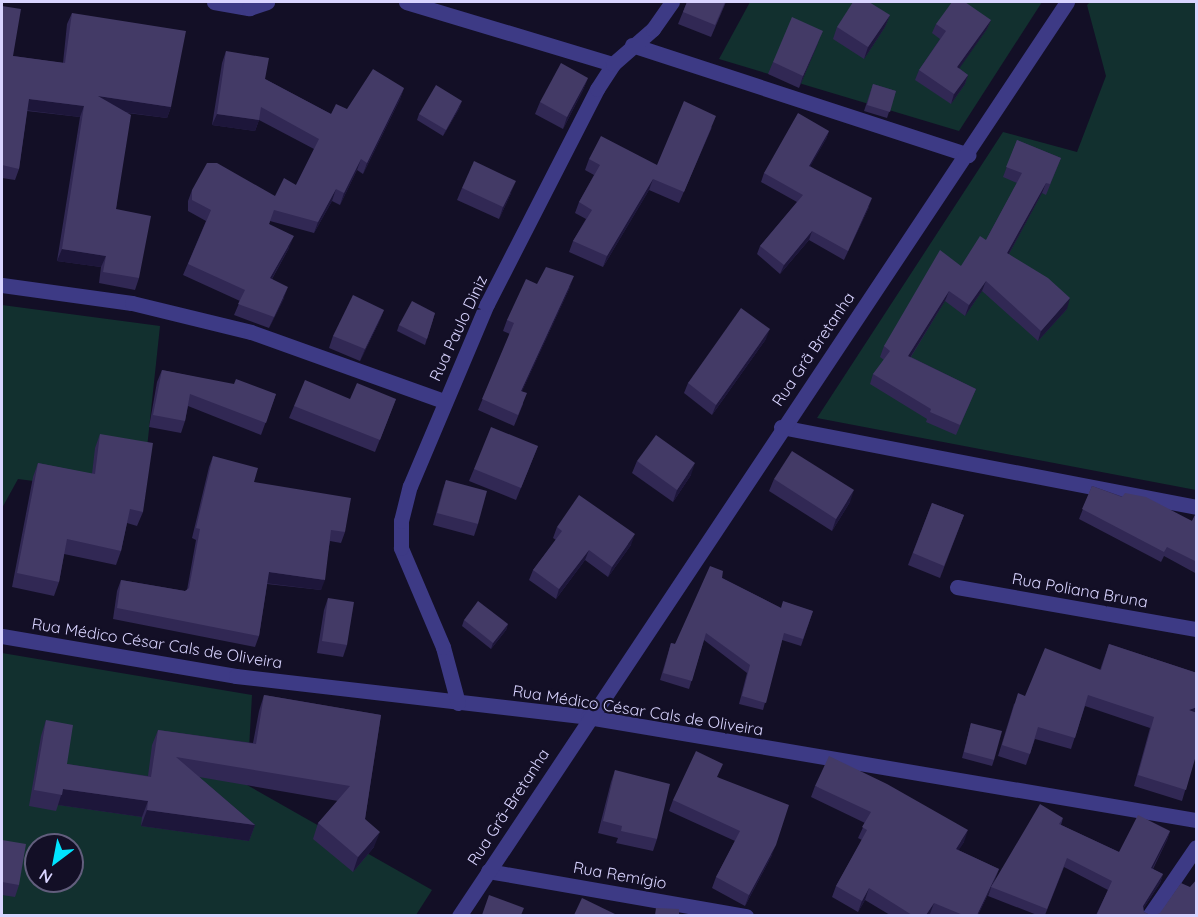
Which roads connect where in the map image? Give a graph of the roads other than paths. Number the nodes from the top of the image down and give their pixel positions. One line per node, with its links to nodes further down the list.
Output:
1 (214, 2): 2 (street)
2 (267, 2)
3 (406, 2): 7 (street)
4 (672, 2): 6 (street, Rua Paulo Diniz)
5 (1067, 2): 8 (street, Rua Grã Bretanha)
6 (632, 45): 7 (street, Rua Paulo Diniz); 8 (street)
7 (613, 64): 10 (street, Rua Paulo Diniz)
8 (968, 155): 11 (street, Rua Grã Bretanha)
9 (2, 285): 10 (street)
10 (444, 401): 16 (street, Rua Paulo Diniz)
11 (781, 427): 12 (street); 17 (street, Rua Grã Bretanha)
12 (1197, 507)
13 (957, 587): 14 (street, Rua Poliana Bruna)
14 (1197, 629)
15 (2, 636): 16 (street, Rua Médico César Cals de Oliveira)
16 (458, 703): 17 (street, Rua Médico César Cals de Oliveira)
17 (588, 717): 18 (street, Rua Médico César Cals de Oliveira); 20 (street, Rua Grã-Bretanha)
18 (1197, 820)
19 (1197, 847): 23 (street)
20 (488, 871): 21 (street, Rua Grã-Bretanha); 22 (street, Rua Remígio)
21 (459, 915)
22 (746, 915)
23 (1149, 915)

